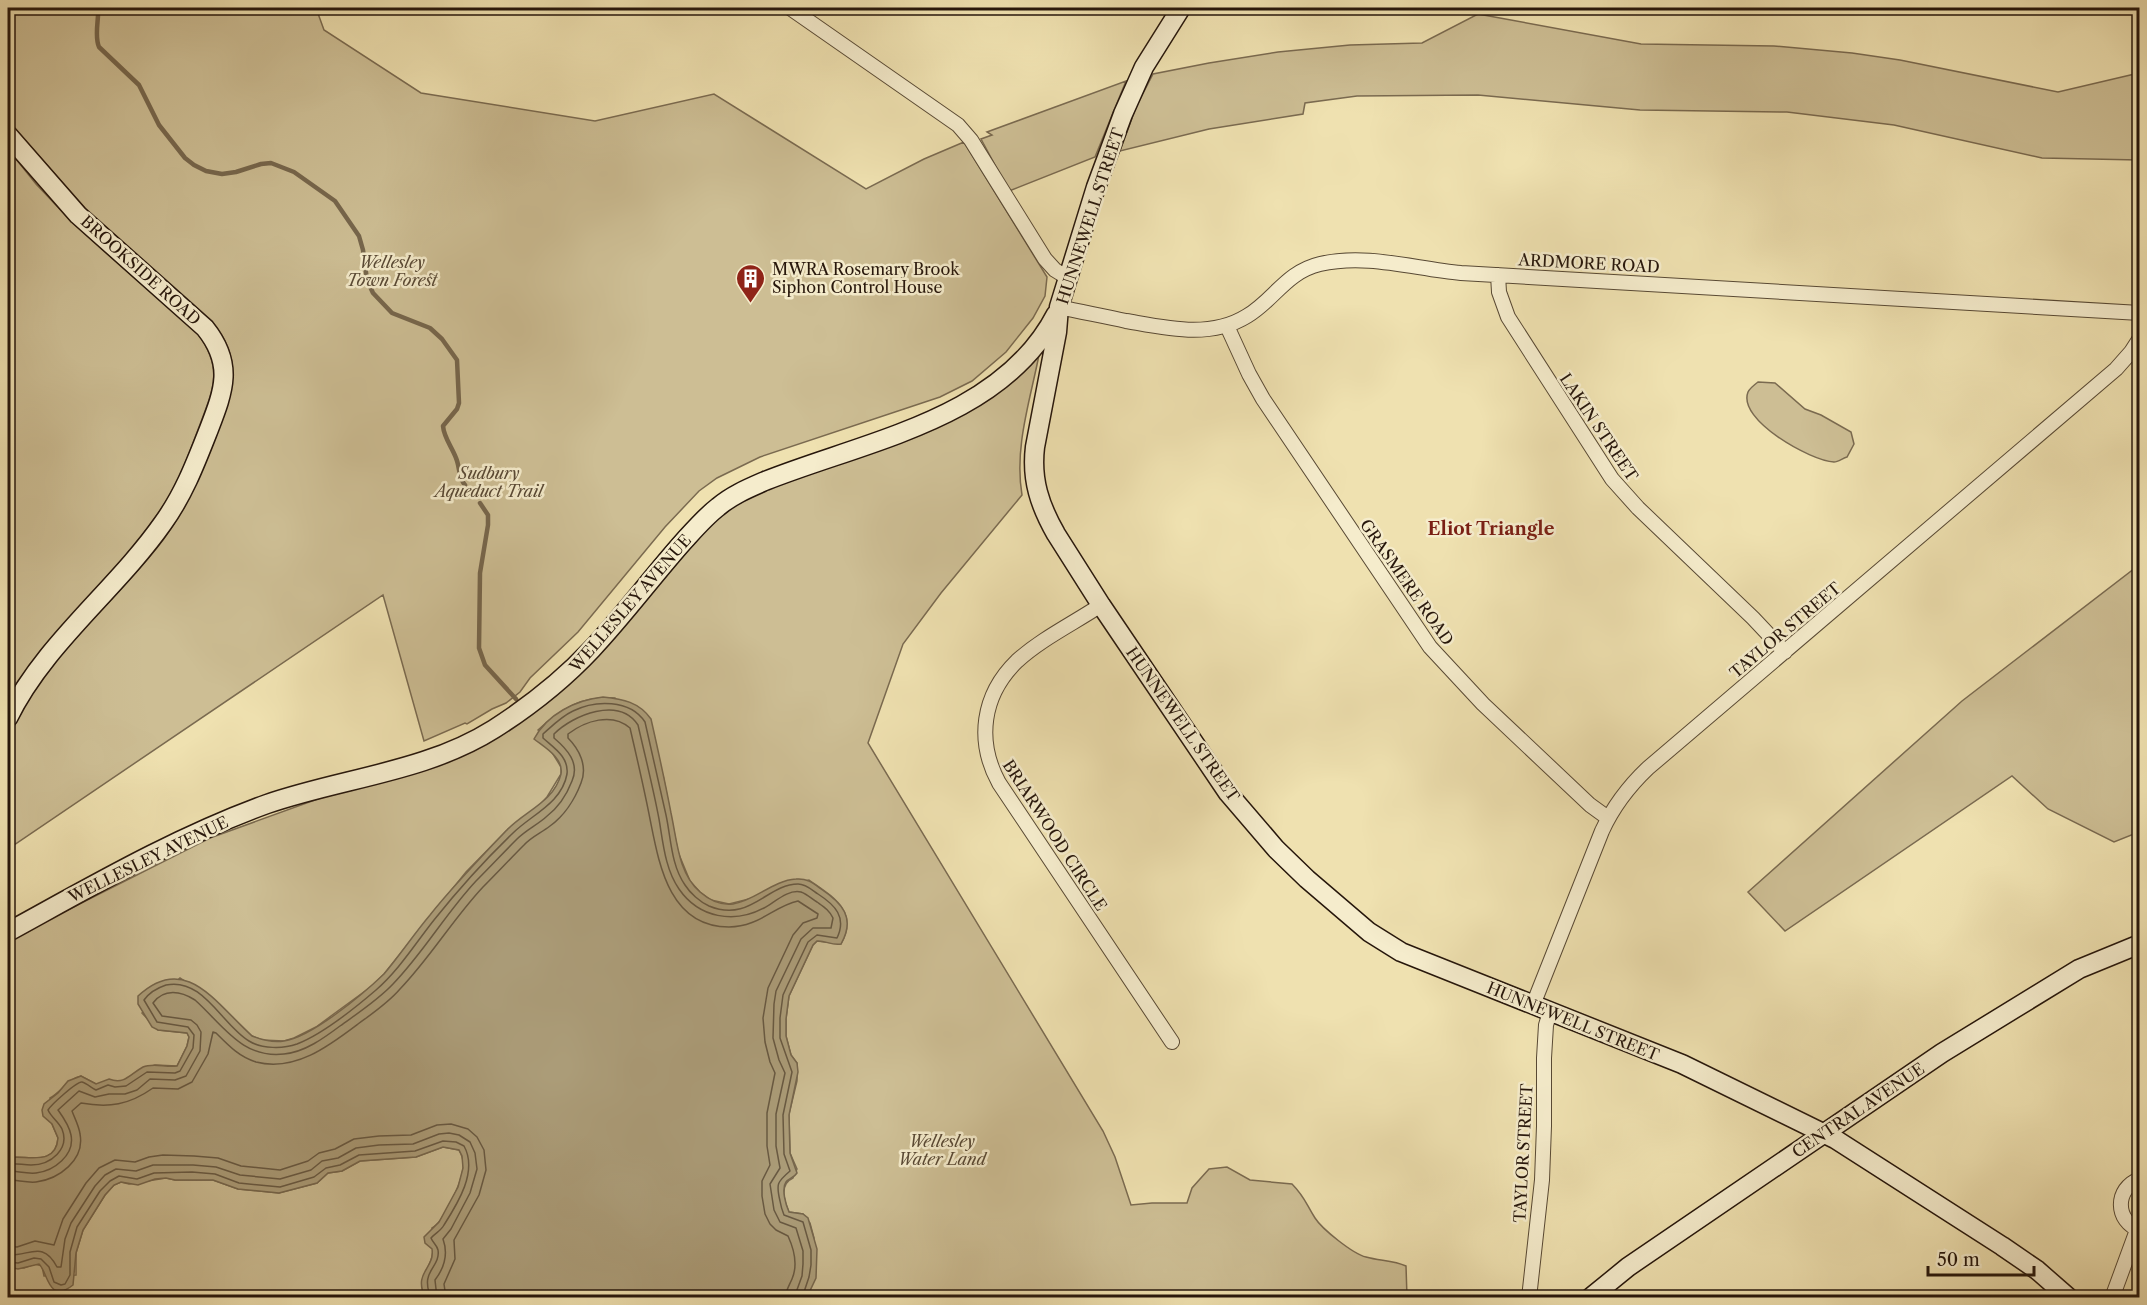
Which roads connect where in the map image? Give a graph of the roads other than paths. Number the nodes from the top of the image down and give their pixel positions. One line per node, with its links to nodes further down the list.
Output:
1 (790, 8): 5 (street)
2 (1181, 8): 5 (main road, HUNNEWELL STREET)
3 (8, 135): 12 (main road, BROOKSIDE ROAD)
4 (1498, 275): 7 (street, ARDMORE ROAD); 8 (street, ARDMORE ROAD); 11 (street, LAKIN STREET)
5 (1068, 278): 6 (main road, HUNNEWELL STREET)
6 (1059, 307): 8 (street, ARDMORE ROAD); 10 (main road, HUNNEWELL STREET); 14 (main road, WELLESLEY AVENUE)
7 (2139, 313)
8 (1227, 326): 13 (street, GRASMERE ROAD)
9 (2139, 338): 11 (street, TAYLOR STREET)
10 (1101, 604): 16 (main road, HUNNEWELL STREET); 17 (street, BRIARWOOD CIRCLE)
11 (1785, 652): 13 (street, TAYLOR STREET)
12 (8, 718)
13 (1608, 818): 16 (street, TAYLOR STREET)
14 (8, 932)
15 (2139, 944): 18 (main road, CENTRAL AVENUE)
16 (1542, 1008): 18 (main road, HUNNEWELL STREET); 21 (street, TAYLOR STREET)
17 (1172, 1042)
18 (1824, 1134): 22 (main road, CENTRAL AVENUE); 23 (main road, HUNNEWELL STREET)
19 (2139, 1179): 20 (street)
20 (2138, 1230): 24 (street)
21 (1529, 1298)
22 (1590, 1298)
23 (2069, 1298)
24 (2112, 1298)

